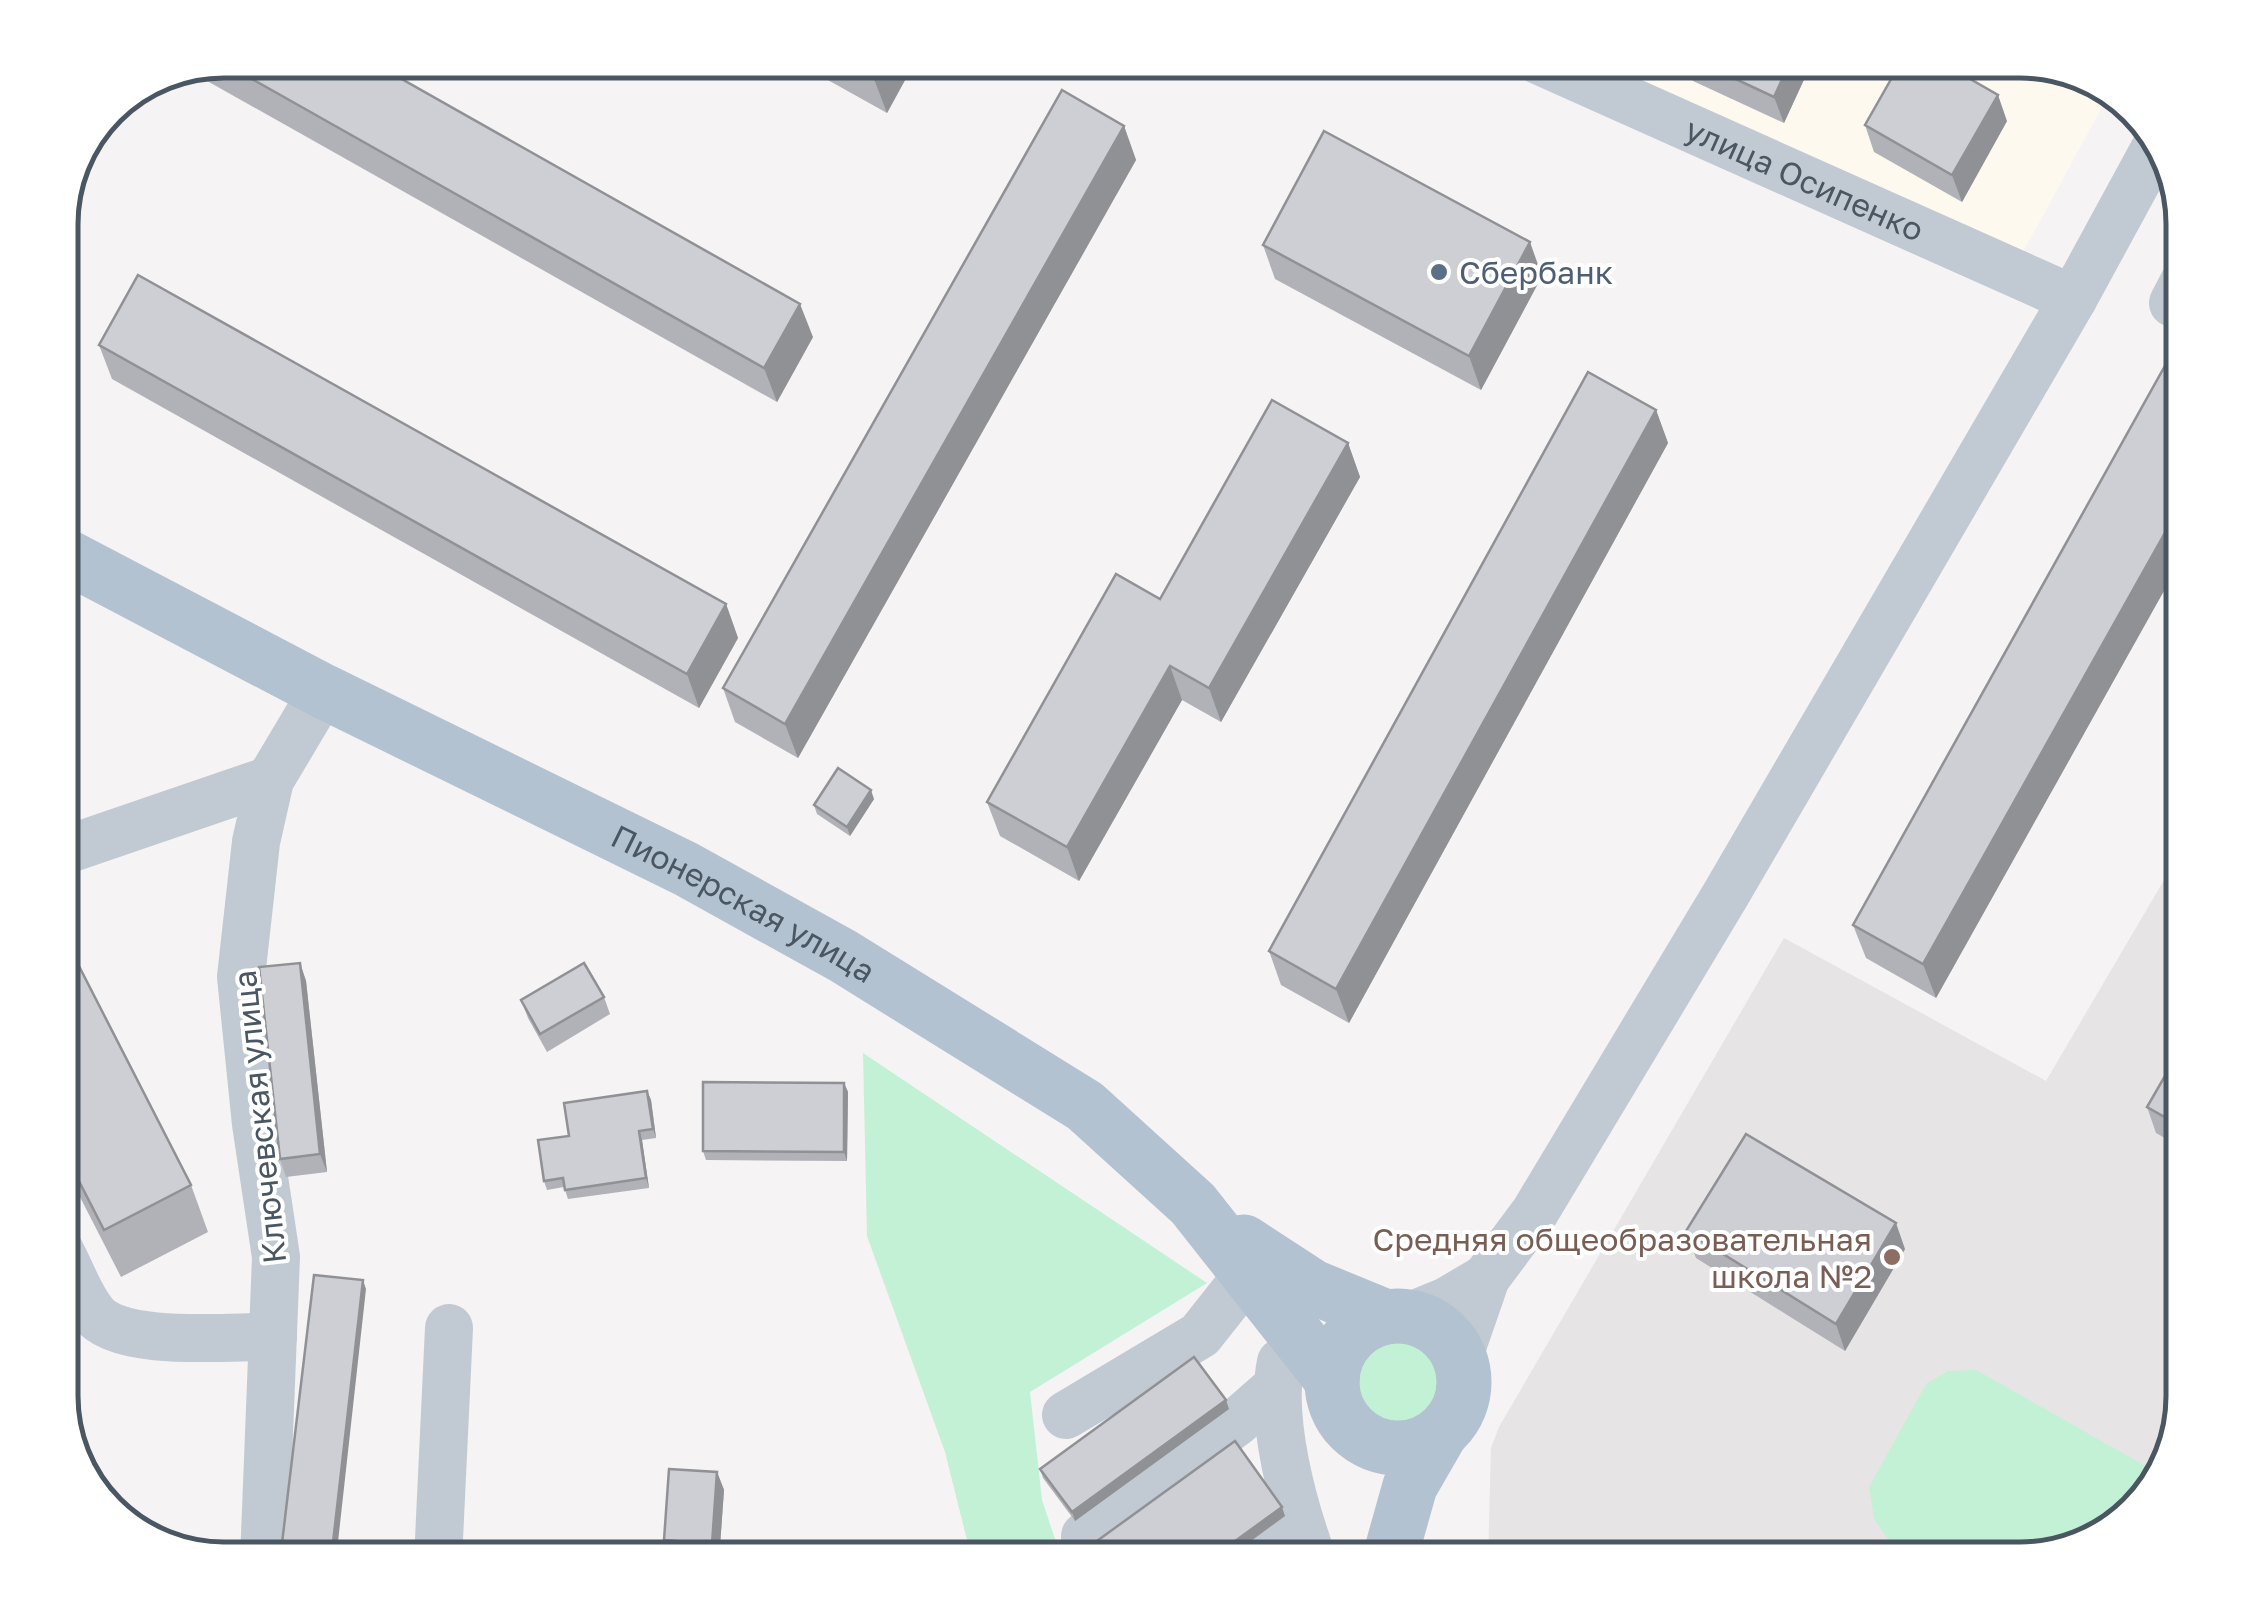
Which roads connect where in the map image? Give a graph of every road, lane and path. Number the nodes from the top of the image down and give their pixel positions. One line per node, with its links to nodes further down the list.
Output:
1 (1576, 77): 3 (street, улица Осипенко)
2 (2150, 158): 3 (street)
3 (2073, 300): 10 (street)
4 (78, 562): 5 (main road, Пионерская улица)
5 (323, 691): 6 (street, Ключевская улица); 8 (main road, Пионерская улица)
6 (270, 780): 7 (street); 15 (street, Ключевская улица)
7 (78, 846)
8 (1193, 1204): 9 (main road, Пионерская улица); 12 (main road)
9 (1248, 1273): 13 (main road, Пионерская улица); 19 (street)
10 (1486, 1278): 12 (street); 16 (street)
11 (78, 1285): 15 (street)
12 (1397, 1317): 16 (main road); 17 (main road)
13 (1290, 1324): 17 (main road, Пионерская улица); 18 (street)
14 (449, 1328): 24 (street)
15 (273, 1336): 23 (street, Ключевская улица)
16 (1459, 1356): 20 (main road)
17 (1332, 1380): 21 (main road)
18 (1278, 1386): 22 (street); 25 (street)
19 (1066, 1415)
20 (1440, 1434): 21 (main road); 27 (main road)
21 (1360, 1437): 26 (main road)
22 (1085, 1536)
23 (265, 1542)
24 (439, 1542)
25 (1307, 1542)
26 (1384, 1542)
27 (1395, 1542)

